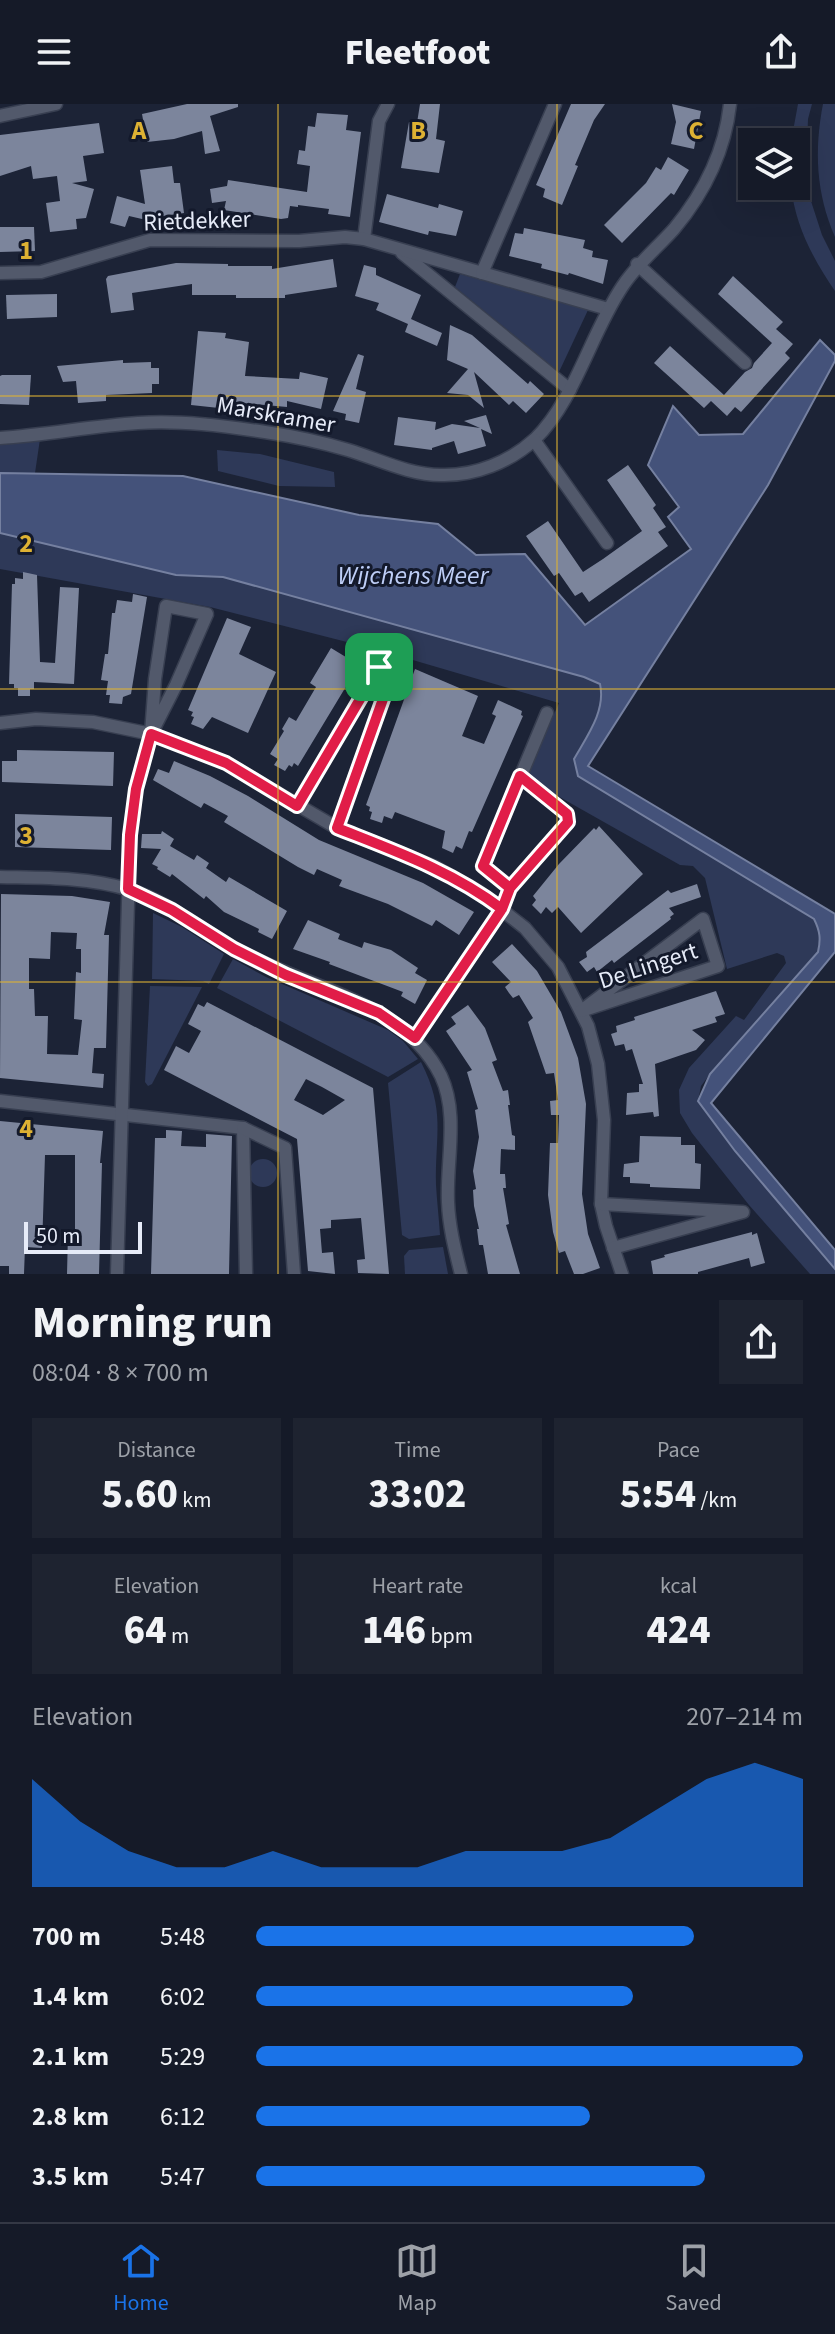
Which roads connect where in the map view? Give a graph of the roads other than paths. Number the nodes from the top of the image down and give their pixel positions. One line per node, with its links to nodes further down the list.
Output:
1 (56, 104): 5 (street)
2 (388, 104): 6 (street)
3 (555, 104): 11 (street)
4 (730, 104): 9 (street, Marskramer)
5 (0, 116)
6 (364, 239): 7 (street, Rietdekker); 10 (street, Rietdekker)
7 (398, 249): 8 (street, Rietdekker); 12 (street, Rietdekker)
8 (449, 263): 11 (street, Rietdekker); 12 (street)
9 (637, 264): 13 (street, Marskramer); 14 (street)
10 (0, 273)
11 (482, 273): 13 (street, Rietdekker)
12 (440, 283): 15 (street, Rietdekker)
13 (608, 309): 15 (street, Marskramer)
14 (745, 363)
15 (570, 390): 17 (street, Marskramer)
16 (0, 438): 17 (street, Marskramer)
17 (534, 440): 18 (street)
18 (607, 543)
19 (547, 713): 22 (street)
20 (0, 723): 21 (street, De Lingert)
21 (151, 734): 21 (street); 23 (street, De Lingert); 27 (street)
22 (520, 776): 26 (street); 26 (street)
23 (297, 806): 24 (street, De Lingert); 24 (street)
24 (337, 828): 28 (street, De Lingert)
25 (0, 877): 27 (street)
26 (510, 888): 28 (street)
27 (128, 889): 30 (street); 32 (street)
28 (502, 909): 29 (street, De Lingert); 30 (street)
29 (581, 1011): 29 (street, De Lingert); 34 (street, De Lingert)
30 (415, 1038): 39 (street)
31 (0, 1101): 32 (street)
32 (122, 1114): 33 (street); 36 (street)
33 (243, 1128): 37 (street); 38 (street)
34 (601, 1204): 35 (street, De Lingert); 35 (street)
35 (613, 1248): 40 (street, De Lingert)
36 (117, 1274)
37 (246, 1274)
38 (294, 1274)
39 (461, 1274)
40 (622, 1274)

